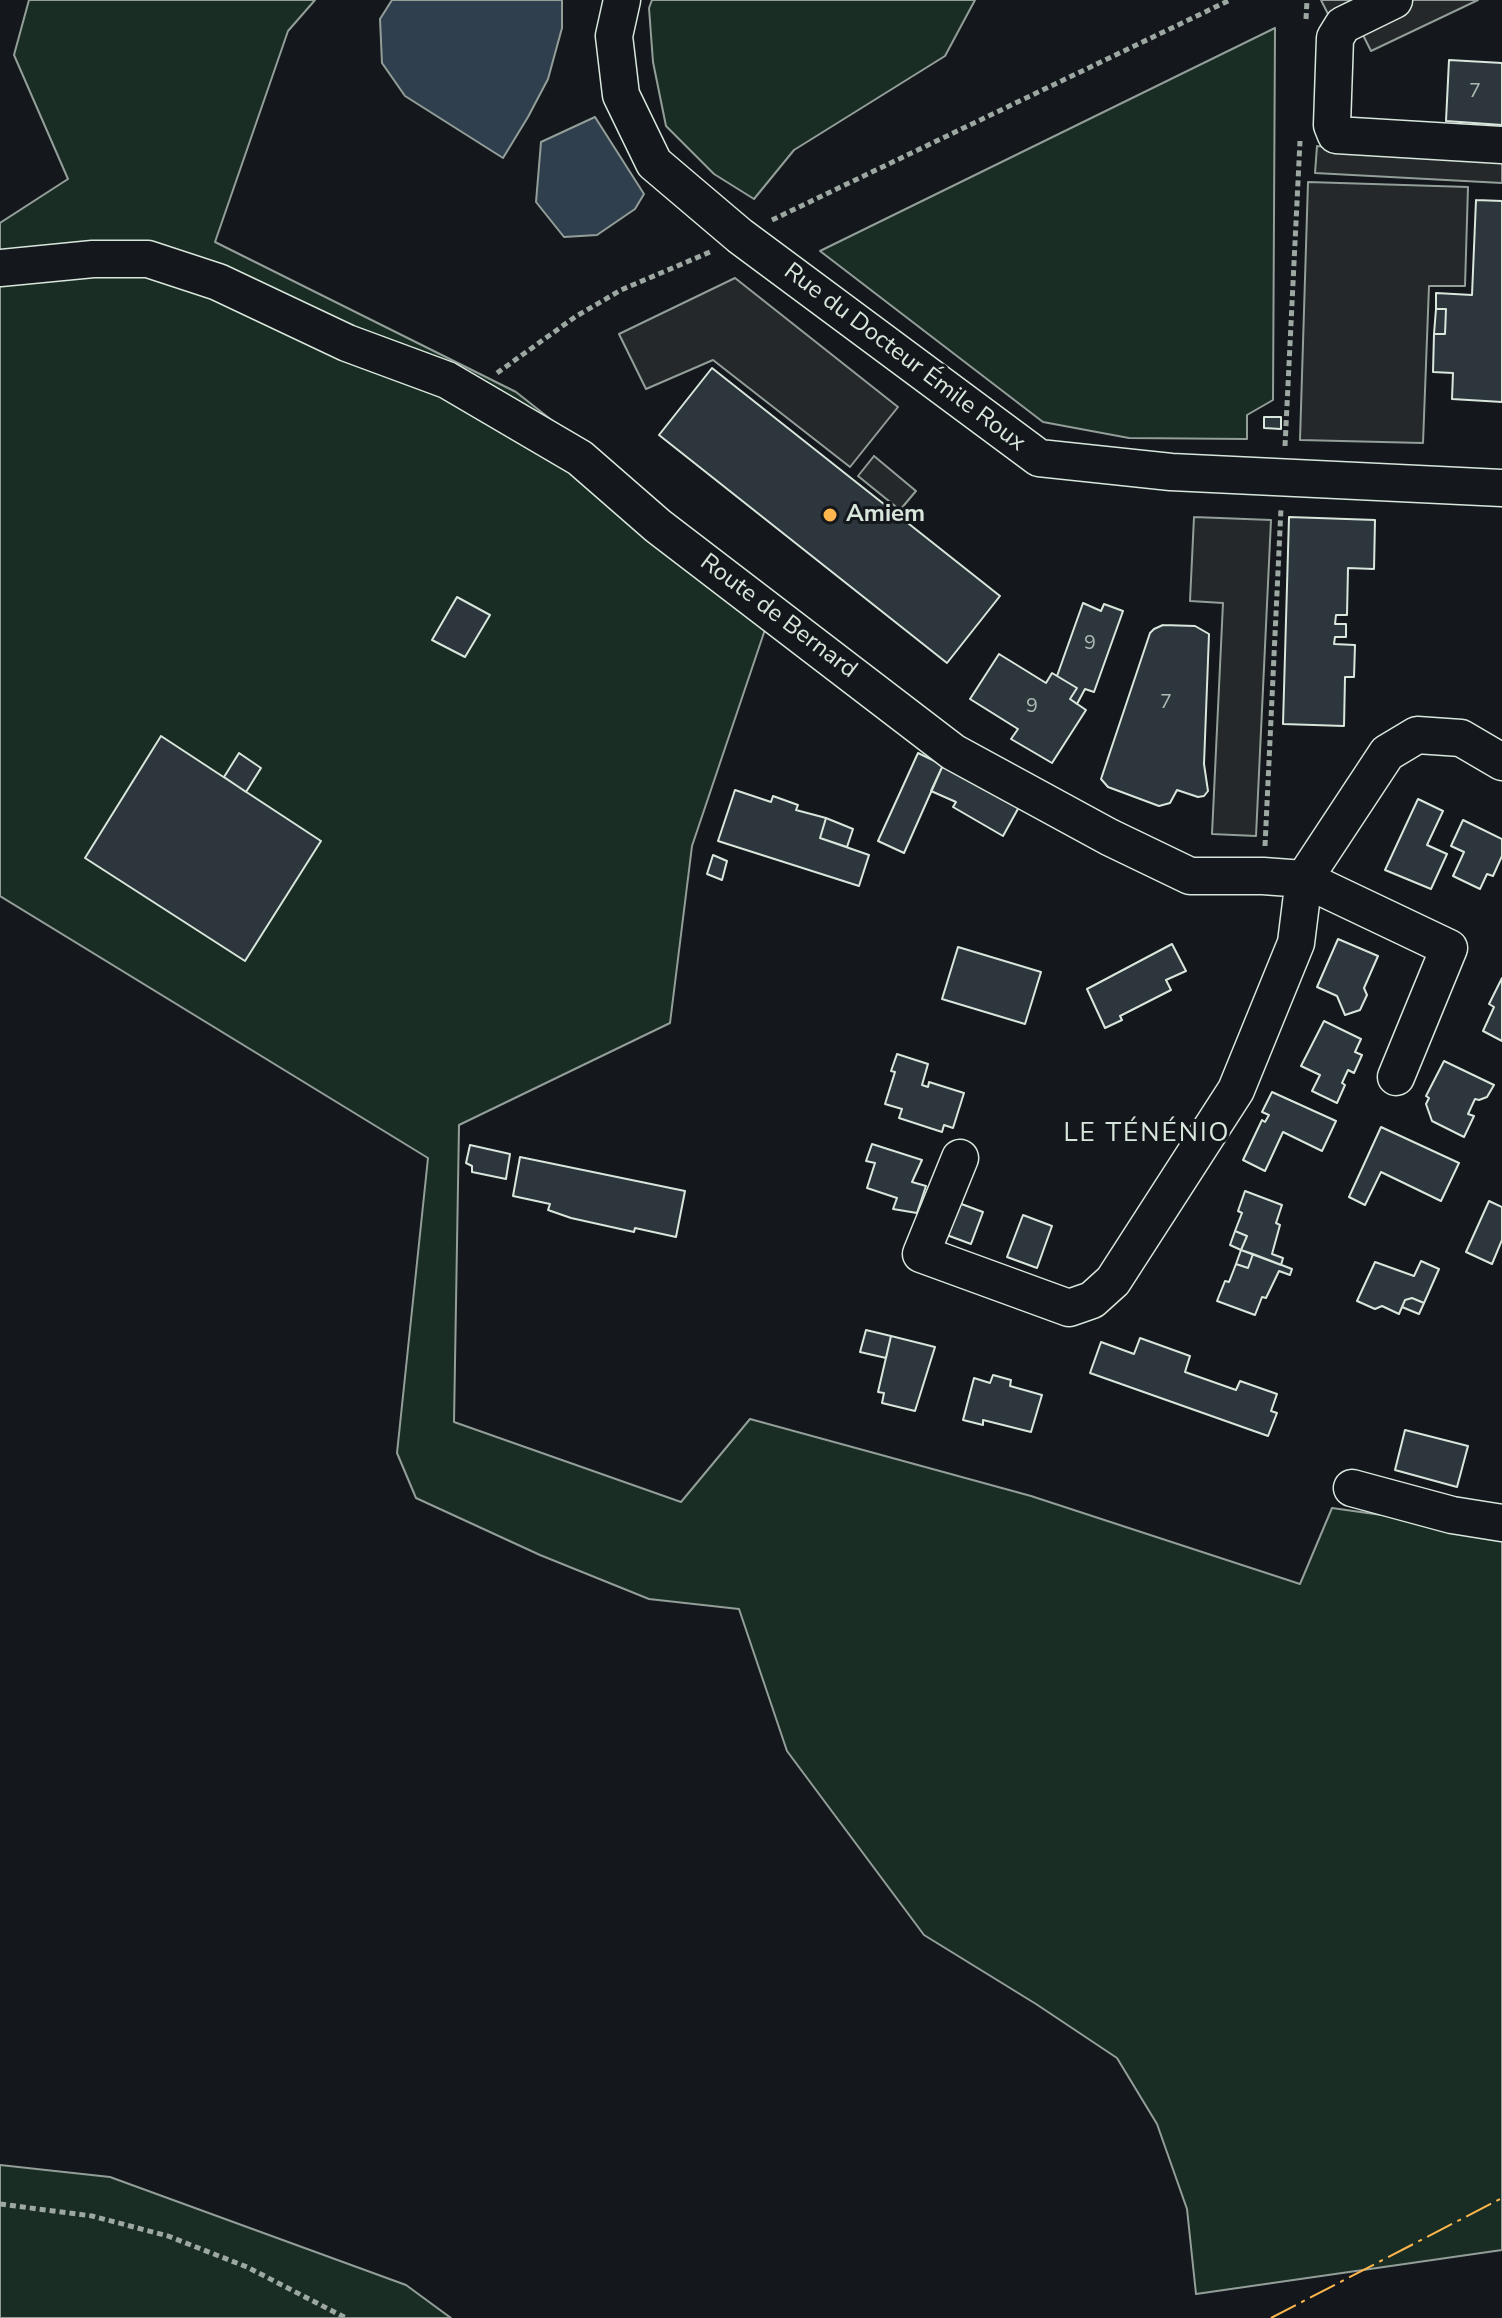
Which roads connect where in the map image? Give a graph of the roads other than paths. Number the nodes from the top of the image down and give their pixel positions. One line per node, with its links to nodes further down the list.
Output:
1 (622, 0): 5 (street, Rue du Docteur Émile Roux)
2 (1394, 0): 3 (street)
3 (1502, 145)
4 (0, 268): 7 (street, Route de Bernard)
5 (1502, 488)
6 (1502, 762): 7 (street)
7 (1304, 879): 8 (street); 9 (street)
8 (1396, 1077)
9 (960, 1158)
10 (1352, 1488): 11 (street)
11 (1502, 1523)

